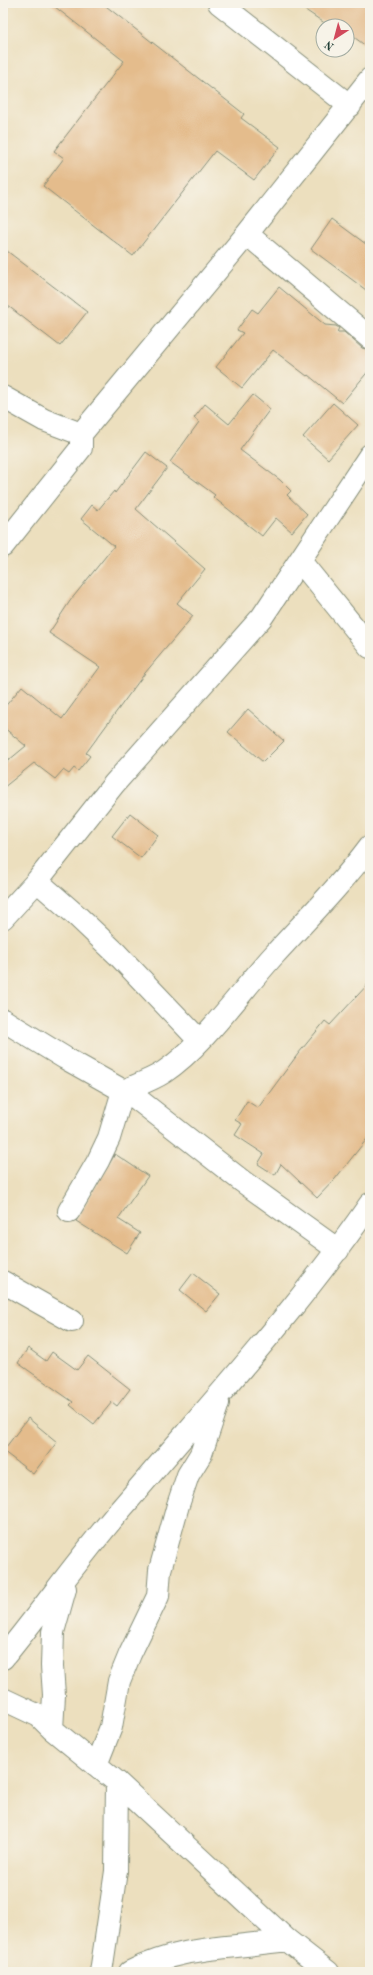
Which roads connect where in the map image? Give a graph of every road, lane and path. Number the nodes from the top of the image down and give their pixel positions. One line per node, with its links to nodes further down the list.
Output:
1 (219, 3): 3 (street)
2 (369, 82): 3 (street)
3 (350, 106): 4 (street)
4 (247, 234): 5 (street); 7 (street)
5 (370, 338)
6 (3, 397): 7 (street)
7 (81, 434): 9 (street)
8 (370, 455): 10 (street)
9 (3, 546)
10 (300, 561): 11 (street); 13 (street)
11 (370, 647)
12 (370, 846): 16 (street)
13 (37, 881): 14 (street); 16 (street)
14 (3, 918)
15 (3, 1020): 17 (street)
16 (200, 1040): 17 (street)
17 (123, 1091): 19 (street); 20 (street)
18 (370, 1204): 20 (street)
19 (69, 1212)
20 (338, 1250): 23 (street)
21 (3, 1282): 22 (street)
22 (72, 1321)
23 (222, 1392): 24 (street); 28 (street)
24 (74, 1566): 25 (street); 27 (street)
25 (6, 1648)
26 (3, 1699): 27 (street)
27 (52, 1729): 28 (street)
28 (96, 1765): 29 (street)
29 (117, 1782): 30 (street); 31 (street)
30 (287, 1940): 32 (street); 33 (street)
31 (101, 1972)
32 (130, 1972)
33 (328, 1972)

